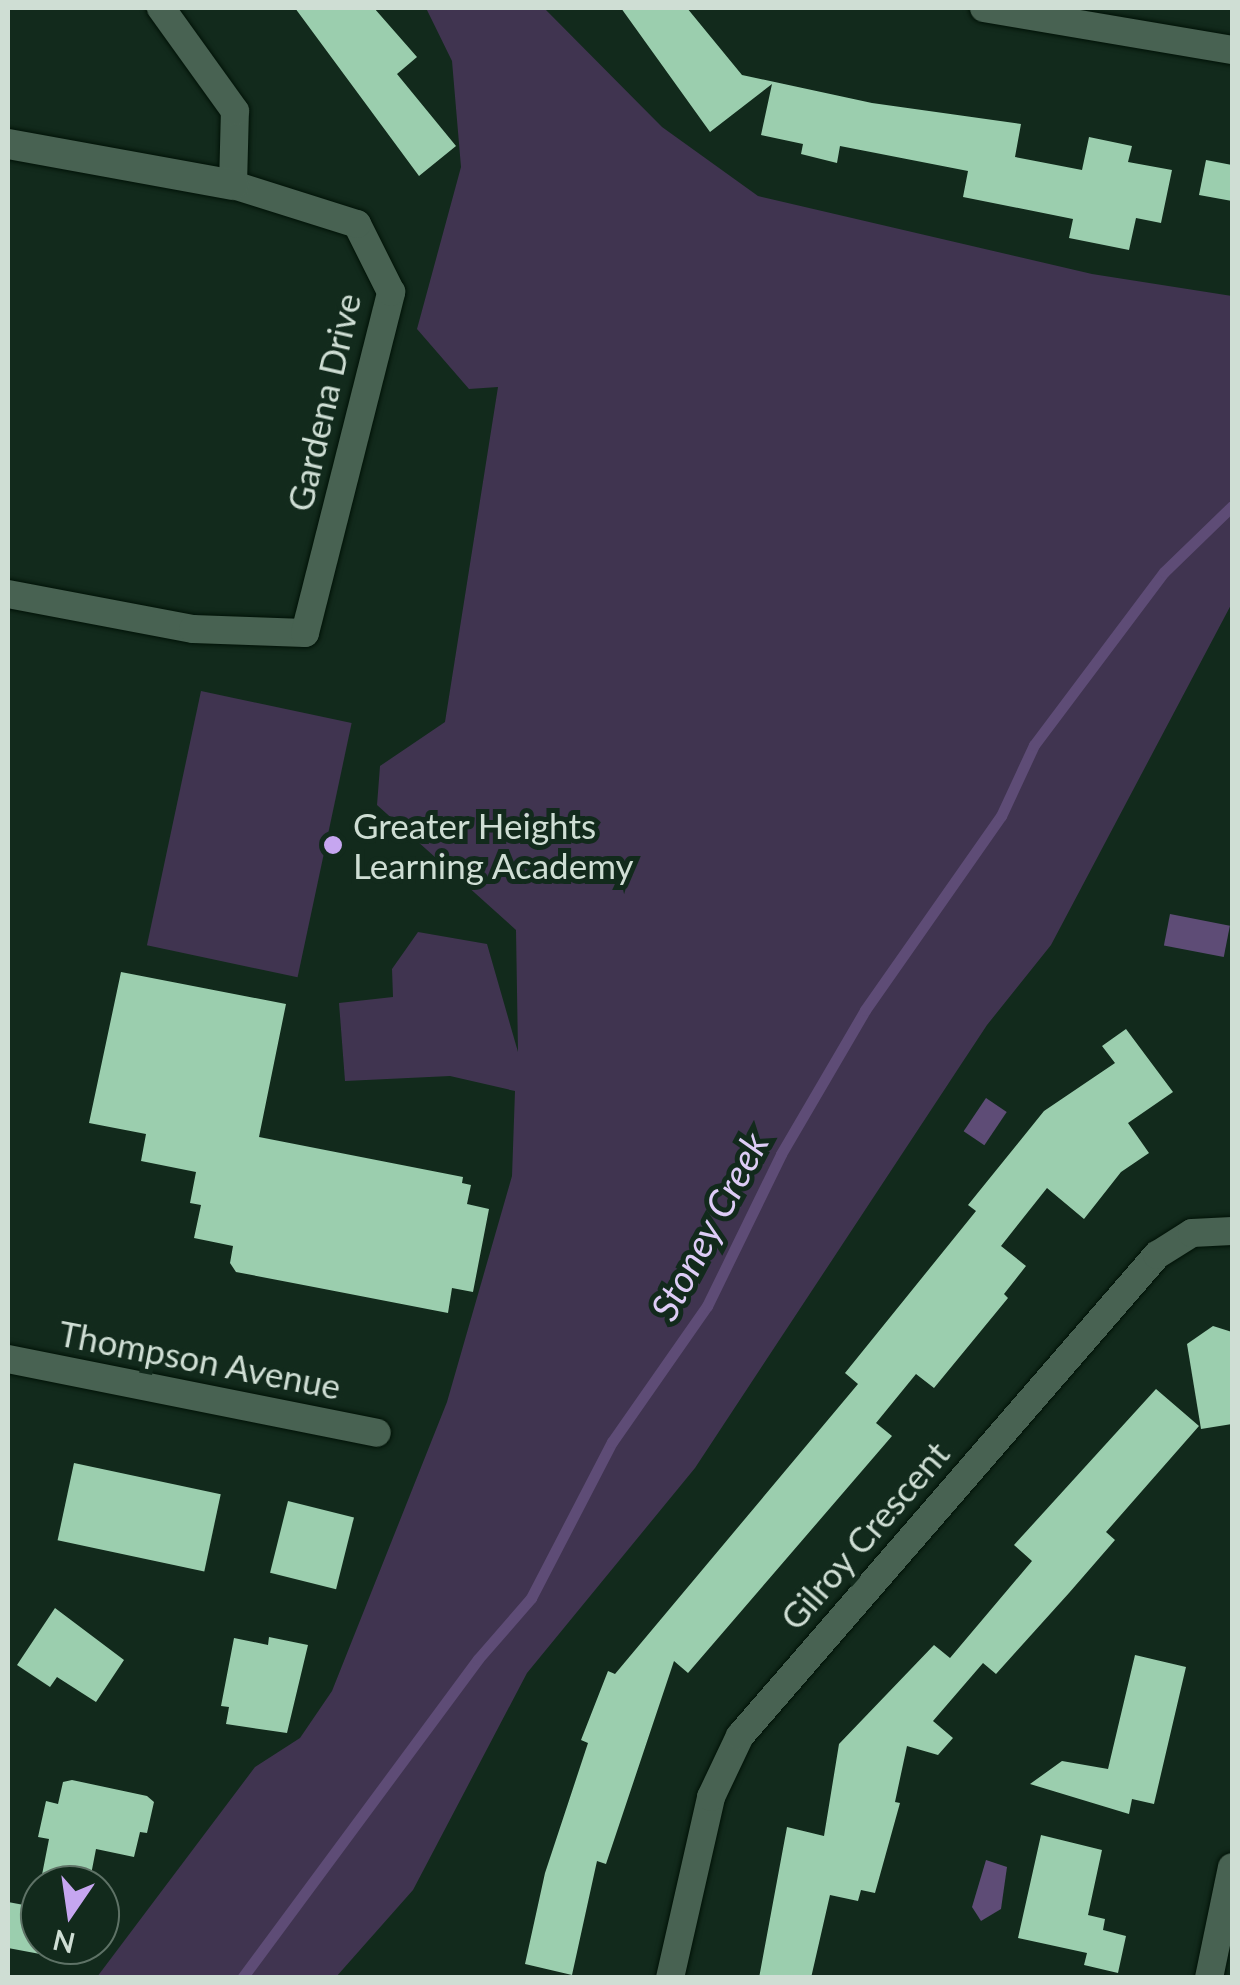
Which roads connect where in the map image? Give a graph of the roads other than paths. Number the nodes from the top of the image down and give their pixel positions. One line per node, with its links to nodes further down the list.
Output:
1 (161, 8): 6 (street)
2 (984, 8): 3 (street)
3 (1067, 15): 4 (street)
4 (1232, 50)
5 (8, 144): 6 (street)
6 (233, 185): 7 (street, Gardena Drive)
7 (8, 594)
8 (1232, 1231): 12 (street, Gilroy Crescent)
9 (8, 1359): 10 (street, Thompson Avenue)
10 (377, 1433)
11 (1232, 1867): 13 (street)
12 (670, 1978)
13 (1209, 1978)

